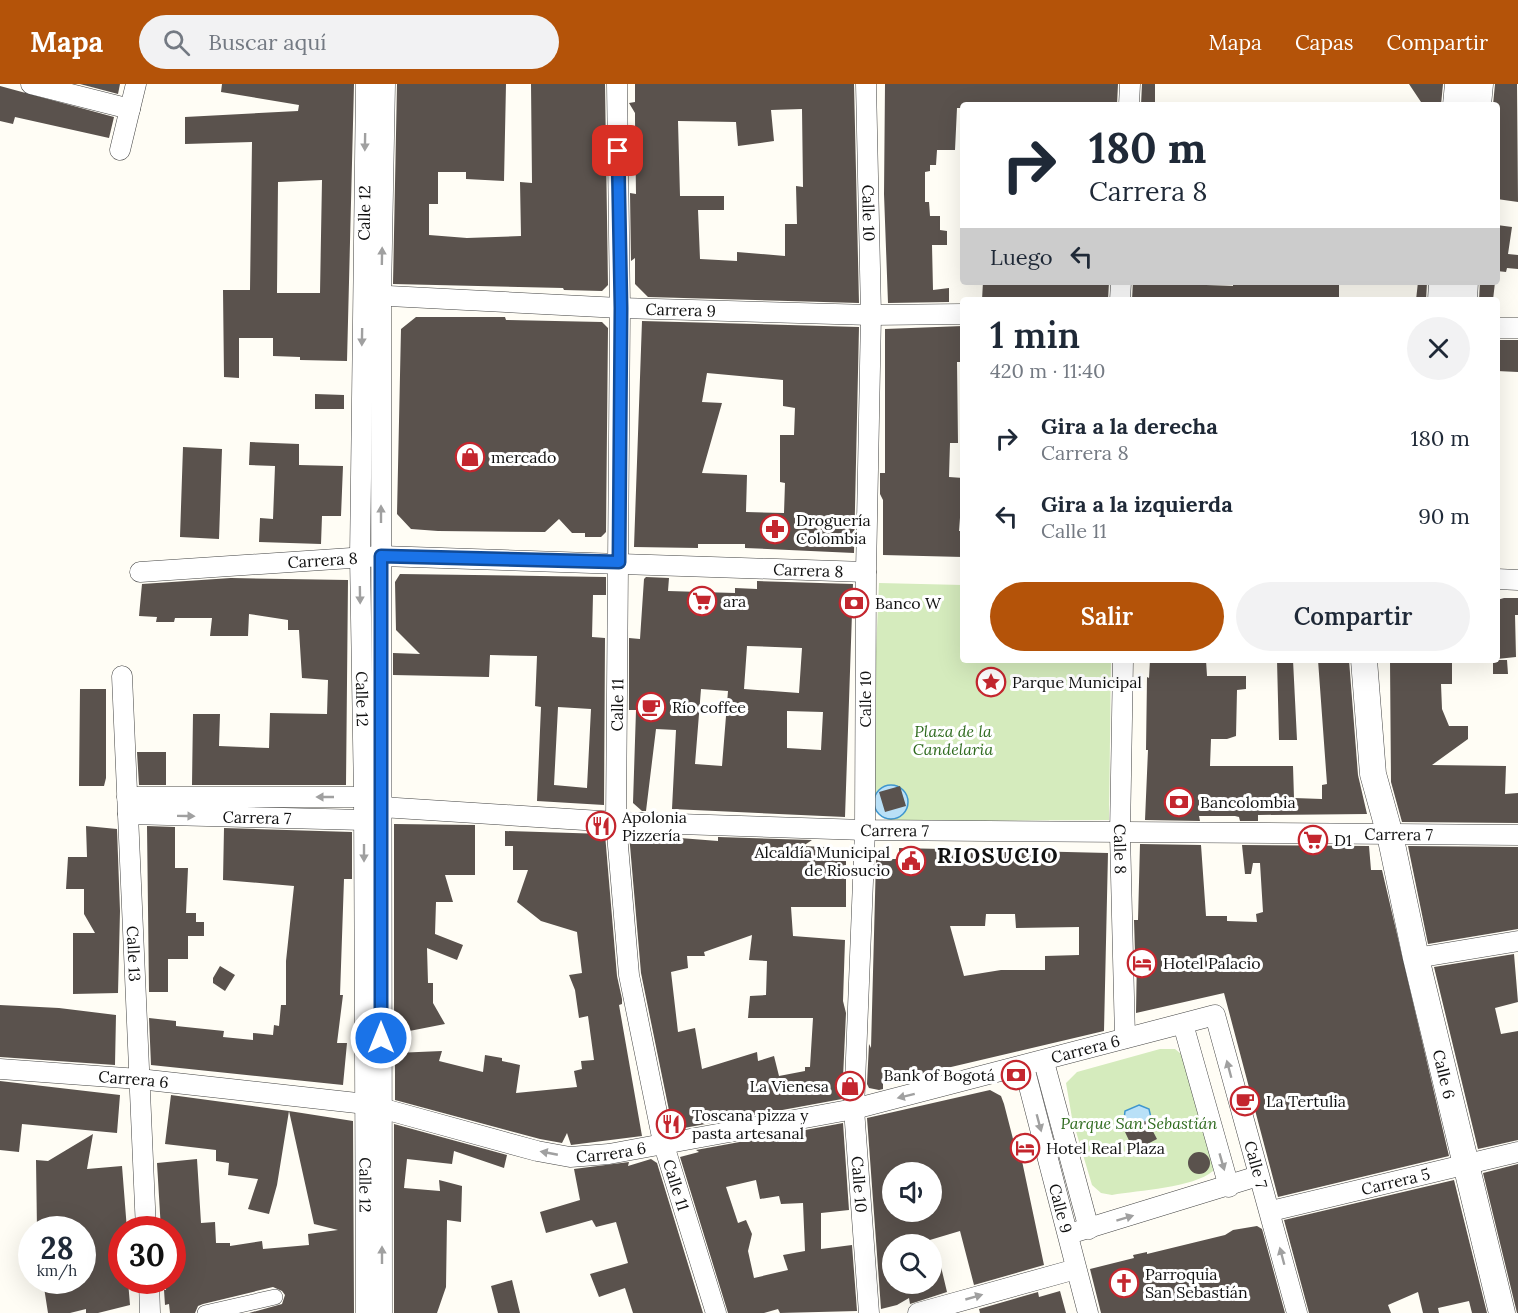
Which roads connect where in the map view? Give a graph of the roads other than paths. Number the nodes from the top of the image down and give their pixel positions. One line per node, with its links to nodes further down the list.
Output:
1 (31, 84): 13 (street)
2 (136, 84): 13 (street)
3 (366, 84): 15 (street, Calle 12, one-way to 15)
4 (385, 84): 15 (street, Calle 12, one-way to 4)
5 (617, 84): 16 (street, Calle 11)
6 (866, 84): 18 (street, Calle 10)
7 (1130, 84): 10 (street)
8 (1458, 84): 11 (street)
9 (1480, 84): 12 (street)
10 (1129, 102)
11 (1456, 102)
12 (1478, 102)
13 (130, 109): 14 (street)
14 (120, 150)
15 (372, 295): 16 (street, Carrera 9); 21 (street, Calle 12, one-way to 15); 22 (street, Calle 12, one-way to 22)
16 (621, 308): 18 (street, Carrera 9); 23 (street, Calle 11)
17 (960, 314): 18 (street, Carrera 9)
18 (871, 315): 25 (street, Calle 10)
19 (1500, 328): 20 (street)
20 (1518, 328)
21 (381, 556): 22 (street, Carrera 8); 23 (street, Carrera 8); 32 (street, Calle 12)
22 (360, 557): 24 (street, Carrera 8); 32 (street, Calle 12, one-way to 32)
23 (619, 562): 25 (street, Carrera 8); 35 (street, Calle 11)
24 (140, 572)
25 (866, 572): 36 (street, Calle 10)
26 (1500, 579): 27 (street)
27 (1518, 580)
28 (1123, 663): 37 (street, Calle 8)
29 (1364, 663): 38 (street, Calle 6)
30 (1377, 663): 38 (street, Calle 6)
31 (122, 676): 33 (street, Calle 13)
32 (372, 802): 33 (street, Carrera 7, one-way to 33); 34 (street); 35 (street, Carrera 7); 49 (street, Calle 12)
33 (127, 806): 34 (street, Carrera 7, one-way to 34); 48 (street, Calle 13)
34 (364, 820): 49 (street, Calle 12, one-way to 49)
35 (616, 822): 36 (street, Carrera 7); 51 (street, Calle 11)
36 (865, 830): 37 (street, Carrera 7); 50 (street, Calle 10)
37 (1120, 834): 38 (street, Carrera 7); 44 (street, Calle 8)
38 (1390, 835): 39 (street, Carrera 7); 41 (street, Calle 6)
39 (1518, 835)
40 (1518, 941): 41 (street)
41 (1416, 958): 53 (street, Calle 6)
42 (1215, 1015): 43 (street, Carrera 6); 54 (street, Calle 7, one-way to 42)
43 (1183, 1024): 44 (street, Carrera 6); 55 (street, Calle 7, one-way to 55)
44 (1125, 1038): 45 (street, Carrera 6)
45 (1044, 1062): 46 (street, Carrera 6); 58 (street, Calle 9)
46 (1024, 1067): 50 (street, Carrera 6, one-way to 50); 59 (street, Calle 9, one-way to 59)
47 (0, 1069): 48 (street, Carrera 6)
48 (139, 1079): 49 (street, Carrera 6); 57 (street, Calle 13)
49 (373, 1106): 51 (street, Carrera 6, one-way to 49); 65 (street, Calle 12); 66 (street, Calle 12, one-way to 49)
50 (854, 1109): 51 (street, Carrera 6); 68 (street, Calle 10)
51 (663, 1142): 67 (street, Calle 11)
52 (1518, 1152): 53 (street, Carrera 5)
53 (1466, 1166): 56 (street, Carrera 5); 72 (street, Calle 6)
54 (1258, 1176): 55 (street); 56 (street, Calle 7)
55 (1228, 1187): 58 (street, one-way to 55)
56 (1270, 1211): 71 (street, Calle 7, one-way to 56)
57 (146, 1216)
58 (1089, 1229): 59 (street)
59 (1069, 1234): 60 (street, Calle 9)
60 (1076, 1269): 69 (street, one-way to 60); 70 (street, Calle 9)
61 (149, 1294): 63 (street)
62 (275, 1297): 64 (street)
63 (150, 1313)
64 (205, 1313)
65 (366, 1313)
66 (382, 1313)
67 (716, 1313)
68 (869, 1313)
69 (918, 1313)
70 (1088, 1313)
71 (1297, 1313)
72 (1502, 1313)

